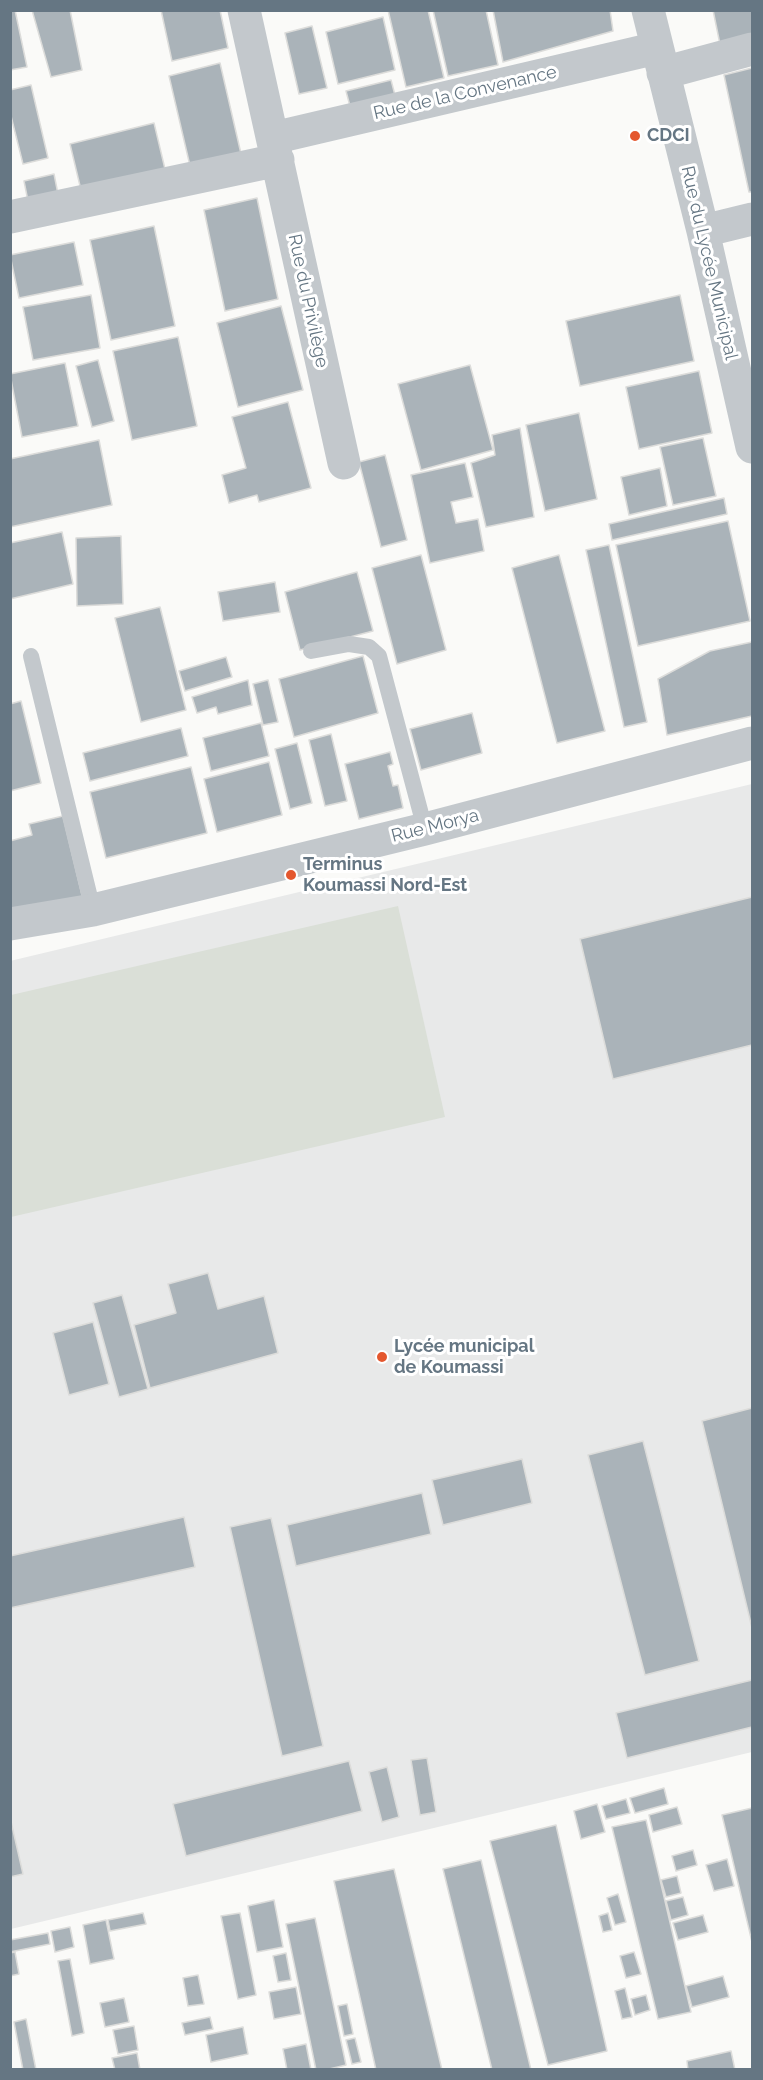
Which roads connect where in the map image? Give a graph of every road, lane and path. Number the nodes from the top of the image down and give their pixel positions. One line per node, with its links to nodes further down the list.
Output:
1 (244, 10): 5 (street, Rue du Privilège)
2 (648, 10): 4 (street, Rue du Lycée Municipal)
3 (753, 49): 4 (street, Rue de la Convenance)
4 (660, 61): 5 (street, Rue de la Convenance); 8 (street, Rue du Lycée Municipal)
5 (275, 149): 6 (street, Rue de la Convenance); 10 (street, Rue du Privilège)
6 (10, 217)
7 (753, 219): 8 (street)
8 (703, 231): 9 (street, Rue du Lycée Municipal)
9 (753, 447)
10 (344, 463)
11 (311, 651): 14 (lane)
12 (31, 656): 15 (lane)
13 (753, 743): 14 (street, Rue Morya)
14 (425, 829): 15 (street, Rue Morya)
15 (93, 910): 16 (street, Rue Morya)
16 (10, 924)

